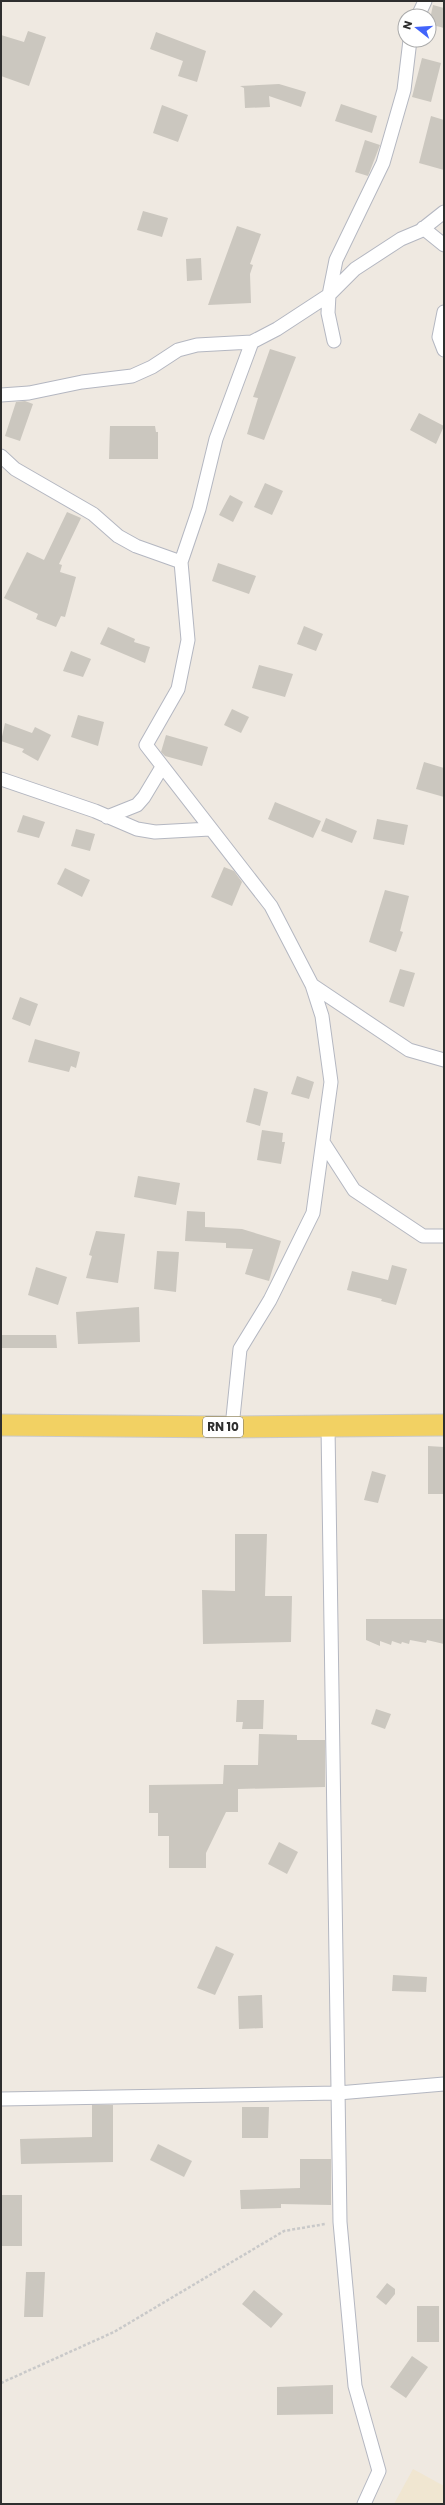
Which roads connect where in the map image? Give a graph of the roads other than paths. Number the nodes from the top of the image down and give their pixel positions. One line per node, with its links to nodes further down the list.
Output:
1 (409, 48): 5 (street)
2 (444, 212): 3 (street)
3 (423, 228): 4 (street); 5 (street)
4 (444, 245)
5 (329, 295): 7 (street); 8 (street)
6 (444, 312): 9 (street)
7 (334, 340)
8 (252, 342): 10 (street); 12 (street)
9 (444, 350)
10 (1, 395)
11 (1, 456): 12 (street)
12 (181, 562): 13 (street)
13 (162, 766): 15 (street); 16 (street)
14 (1, 779): 15 (street)
15 (107, 817): 16 (street)
16 (210, 829): 17 (street)
17 (312, 985): 18 (street); 19 (street)
18 (444, 1060)
19 (323, 1142): 20 (street); 24 (street)
20 (444, 1236)
21 (1, 1425): 24 (main road, RN 10)
22 (444, 1425): 23 (main road, RN 10)
23 (328, 1427): 24 (main road, RN 10); 26 (street)
24 (232, 1428)
25 (444, 2084): 26 (street)
26 (338, 2093): 27 (street); 28 (street)
27 (1, 2100)
28 (364, 2504)

